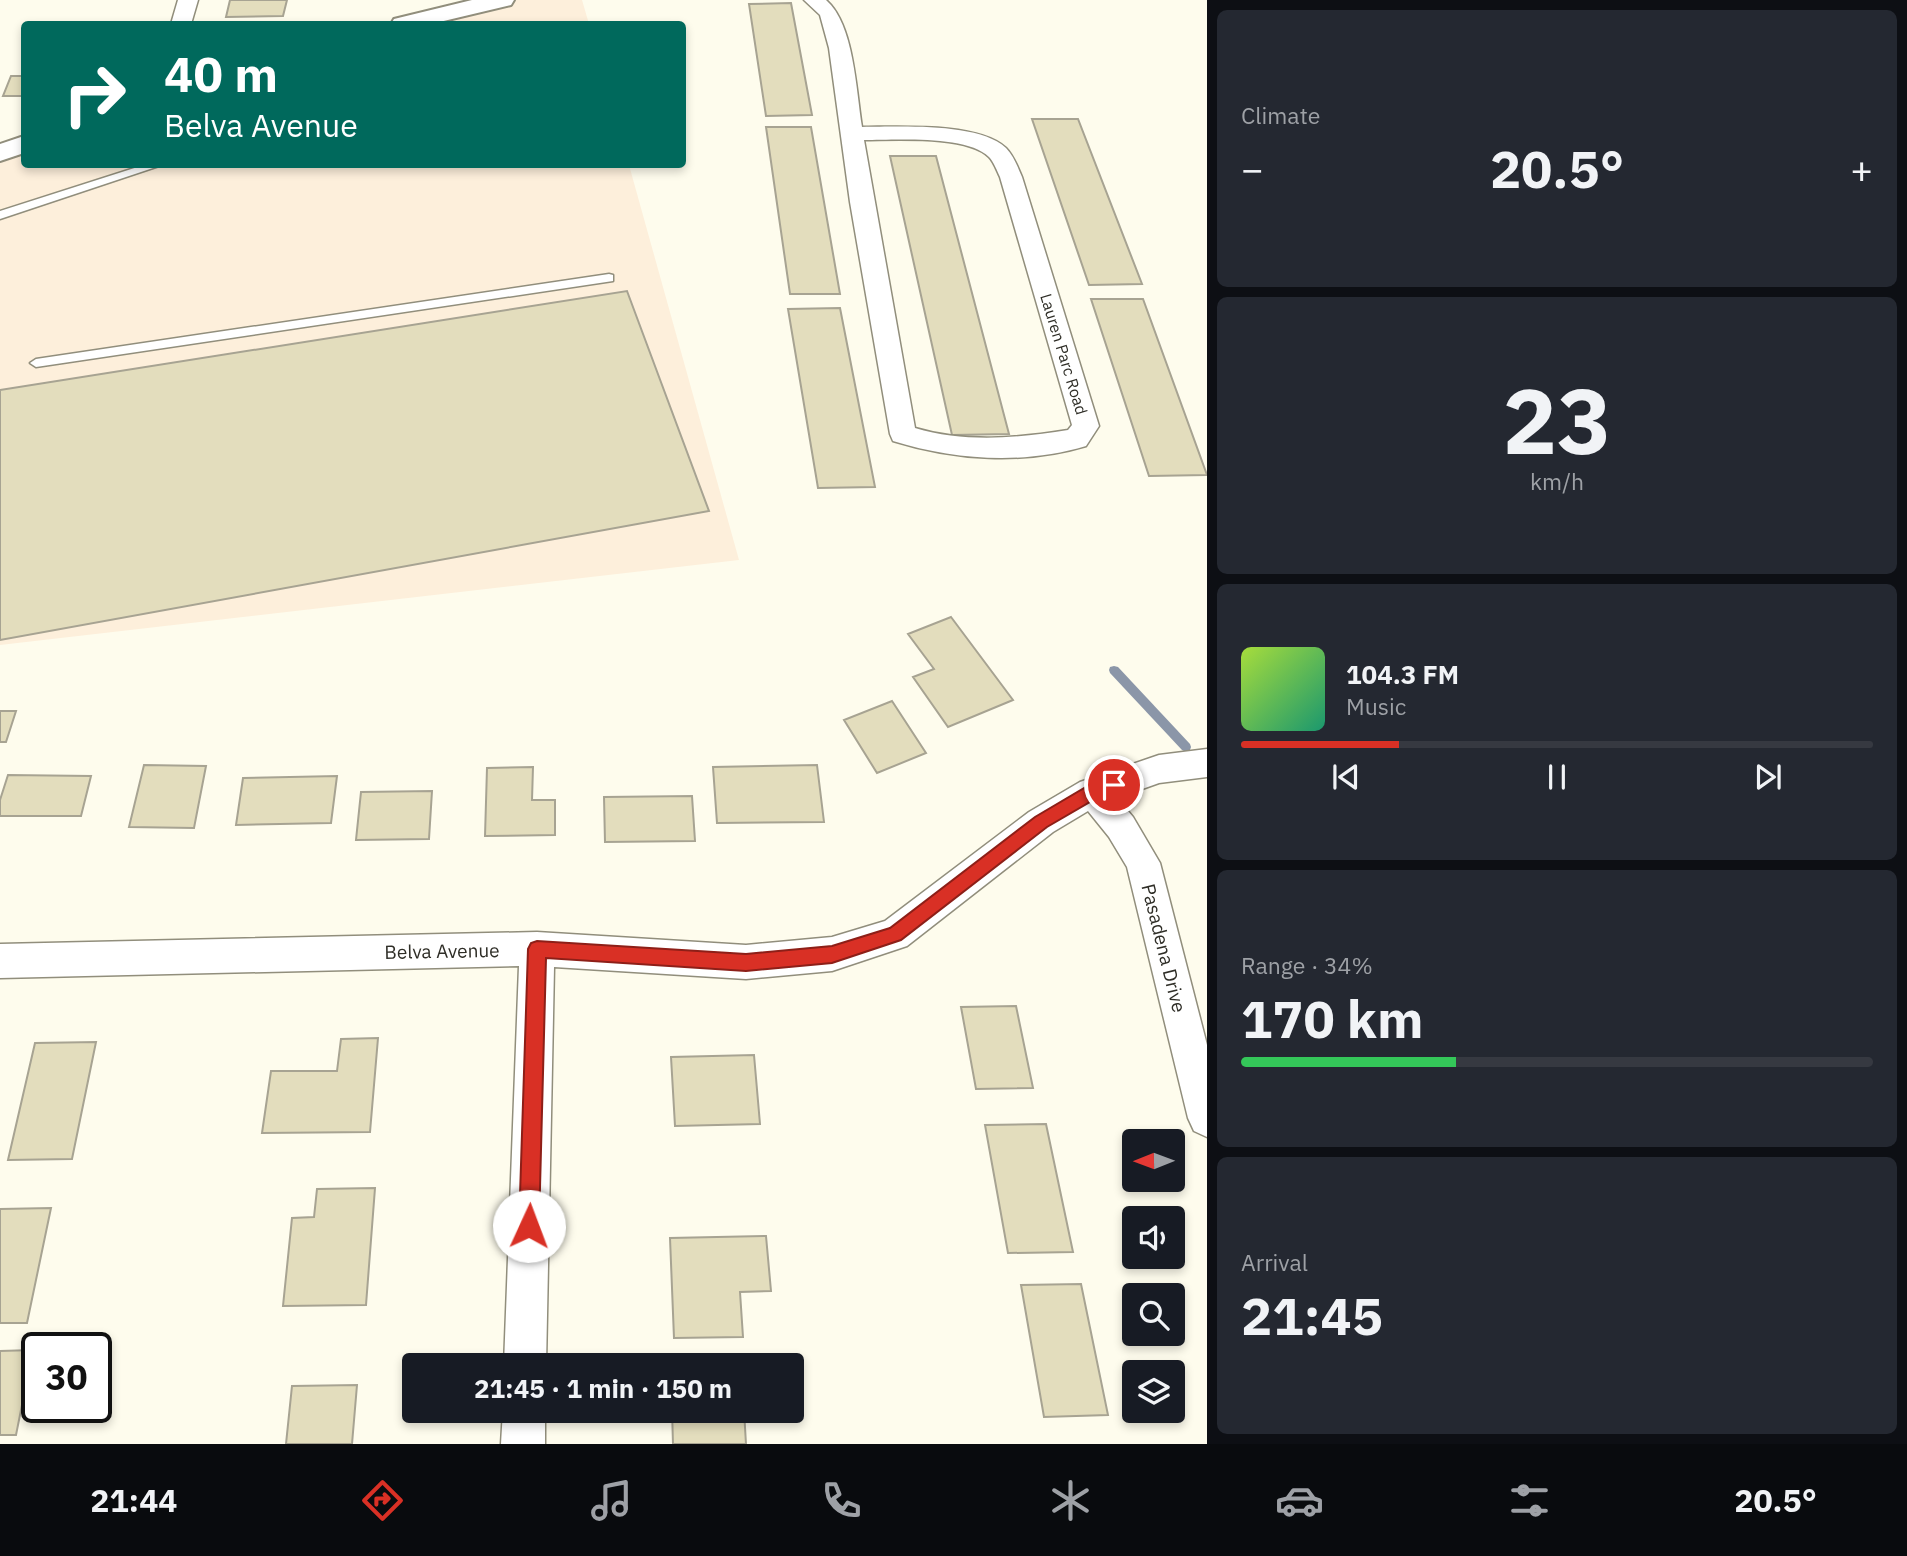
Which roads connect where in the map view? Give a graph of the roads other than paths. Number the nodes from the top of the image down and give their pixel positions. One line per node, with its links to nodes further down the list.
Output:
1 (188, 0): 4 (street)
2 (502, 0): 5 (main road)
3 (814, 0): 6 (street, Lauren Parc Road)
4 (182, 21)
5 (415, 21)
6 (851, 133): 6 (street, Lauren Parc Road)
7 (21, 145): 8 (main road)
8 (0, 153)
9 (147, 168): 10 (lane)
10 (0, 215)
11 (609, 278): 12 (lane)
12 (36, 363)
13 (1207, 762): 14 (street, Belva Avenue)
14 (1092, 792): 15 (street, Belva Avenue); 17 (street, Pasadena Drive)
15 (537, 949): 16 (street, Belva Avenue); 18 (street)
16 (0, 961)
17 (1207, 1118)
18 (525, 1353)
19 (524, 1423): 20 (street)
20 (523, 1444)

